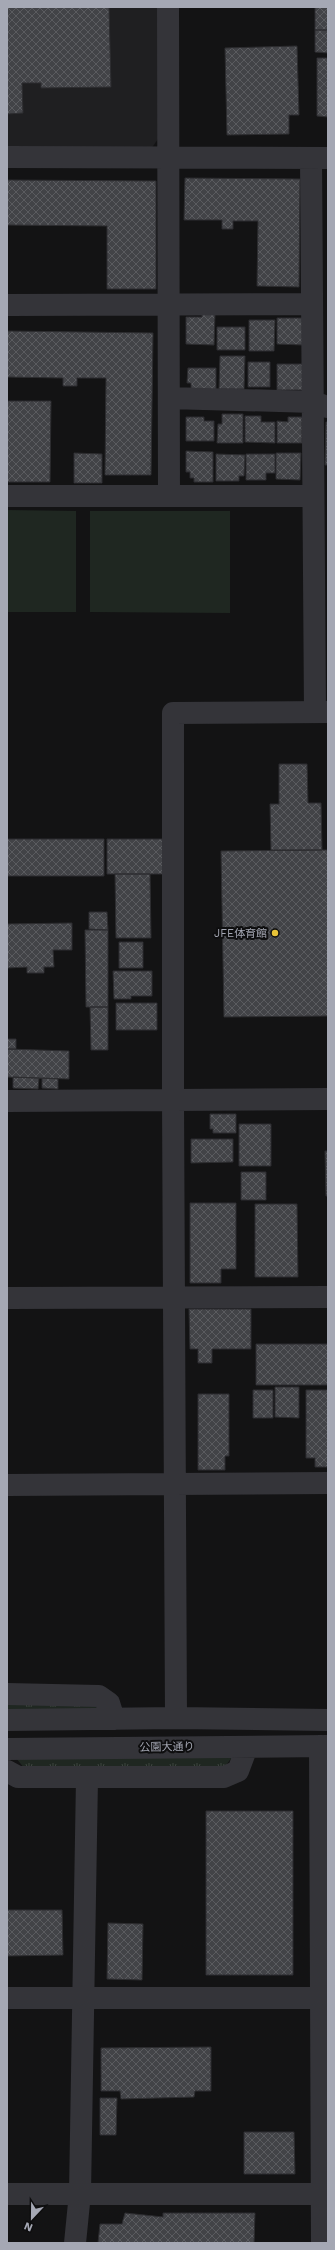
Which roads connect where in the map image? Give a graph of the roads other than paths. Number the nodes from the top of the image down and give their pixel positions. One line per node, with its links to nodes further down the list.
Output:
1 (168, 7): 3 (street)
2 (7, 158): 3 (street)
3 (168, 158): 4 (street); 5 (street)
4 (319, 158): 6 (street)
5 (169, 304): 6 (street); 7 (street); 8 (street)
6 (311, 304): 9 (street)
7 (7, 305)
8 (169, 398): 9 (street); 10 (street)
9 (321, 405): 12 (street)
10 (169, 494): 11 (street); 12 (street)
11 (7, 496)
12 (313, 496): 13 (street)
13 (321, 589): 14 (street)
14 (322, 712): 15 (street)
15 (173, 1099): 16 (street); 17 (street); 20 (street)
16 (328, 1099)
17 (7, 1101)
18 (328, 1297): 20 (street)
19 (7, 1298): 20 (street)
20 (175, 1298): 21 (street)
21 (176, 1483): 22 (street); 23 (street); 25 (street)
22 (328, 1483)
23 (7, 1485)
24 (7, 1694): 26 (street)
25 (176, 1718): 26 (street); 28 (street)
26 (114, 1719): 27 (street)
27 (7, 1720)
28 (328, 1720)
29 (324, 1746): 30 (street, 公園大通り); 36 (street)
30 (247, 1747): 31 (street, 公園大通り); 33 (street)
31 (7, 1749)
32 (7, 1771): 33 (street)
33 (87, 1778): 34 (street)
34 (84, 1997): 35 (street); 36 (street); 37 (street)
35 (7, 1998)
36 (324, 1998): 39 (street)
37 (80, 2193): 38 (street); 39 (street); 40 (street)
38 (7, 2194)
39 (325, 2194): 41 (street)
40 (74, 2243)
41 (322, 2243)

